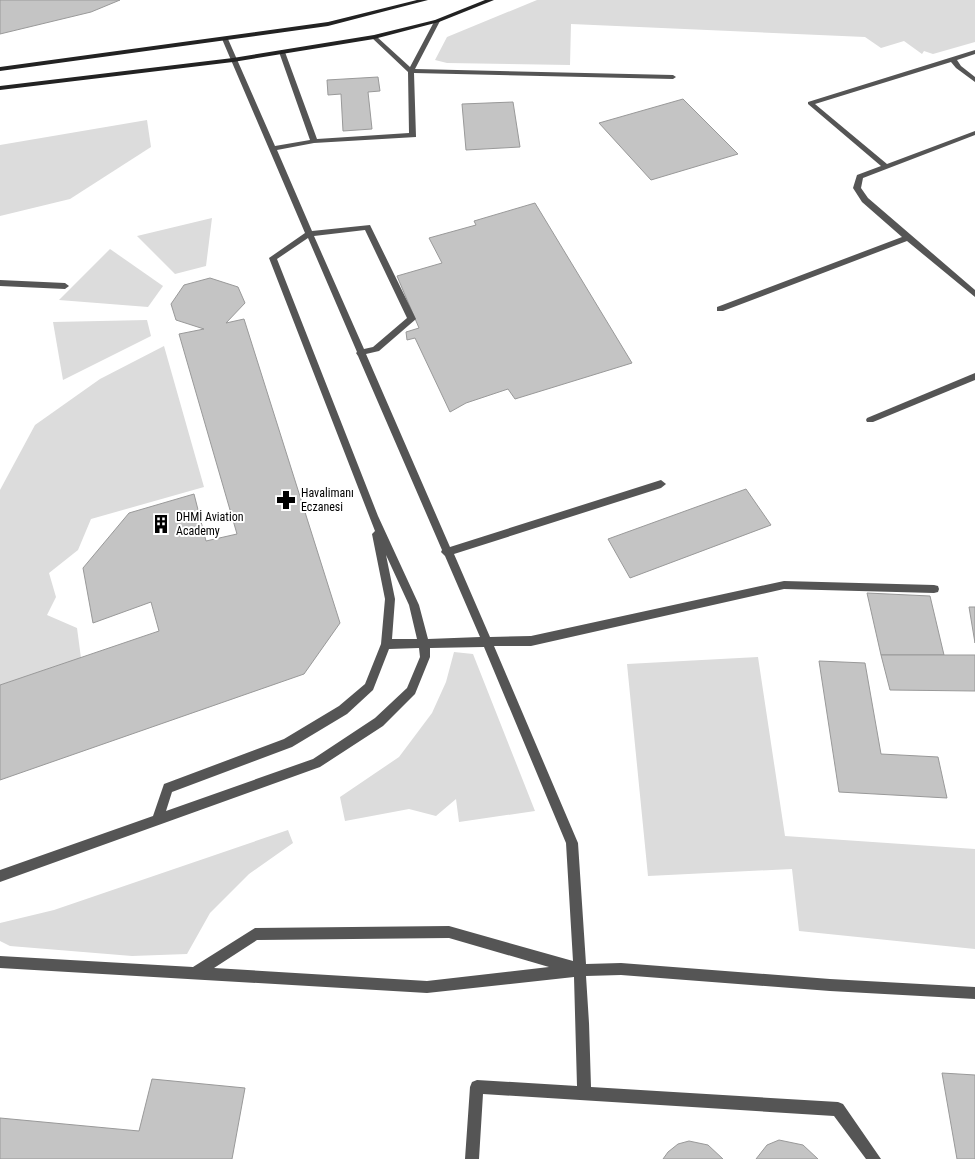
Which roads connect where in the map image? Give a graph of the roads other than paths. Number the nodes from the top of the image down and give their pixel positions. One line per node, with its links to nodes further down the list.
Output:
1 (425, 0): 5 (street)
2 (491, 0): 3 (street)
3 (437, 21): 4 (street); 11 (lane)
4 (374, 37): 6 (street); 11 (lane)
5 (225, 39): 9 (lane); 10 (street)
6 (282, 52): 9 (street); 16 (lane)
7 (975, 52): 8 (lane)
8 (953, 59): 13 (lane); 18 (lane)
9 (233, 60): 14 (street); 17 (lane)
10 (0, 69)
11 (411, 71): 12 (lane); 16 (lane)
12 (673, 77)
13 (975, 80)
14 (0, 88)
15 (975, 134): 18 (lane)
16 (314, 141): 17 (lane)
17 (273, 148): 19 (lane)
18 (886, 167): 20 (lane)
19 (308, 234): 25 (lane); 25 (lane); 29 (lane)
20 (908, 238): 23 (lane); 24 (lane)
21 (0, 283): 22 (lane)
22 (65, 286)
23 (975, 294)
24 (720, 308)
25 (360, 353): 30 (lane)
26 (975, 376): 27 (lane)
27 (870, 420)
28 (661, 484): 30 (lane)
29 (373, 516): 33 (lane); 34 (lane)
30 (446, 552): 32 (lane)
31 (934, 589): 32 (lane)
32 (487, 642): 34 (lane); 38 (lane)
33 (386, 644): 34 (lane); 35 (lane)
34 (424, 644): 35 (lane)
35 (157, 820): 36 (lane)
36 (0, 876)
37 (0, 962): 39 (lane)
38 (580, 970): 39 (lane); 39 (lane); 40 (lane); 41 (lane)
39 (195, 973)
40 (975, 993)
41 (584, 1092): 42 (lane); 43 (lane)
42 (472, 1159)
43 (874, 1159)

